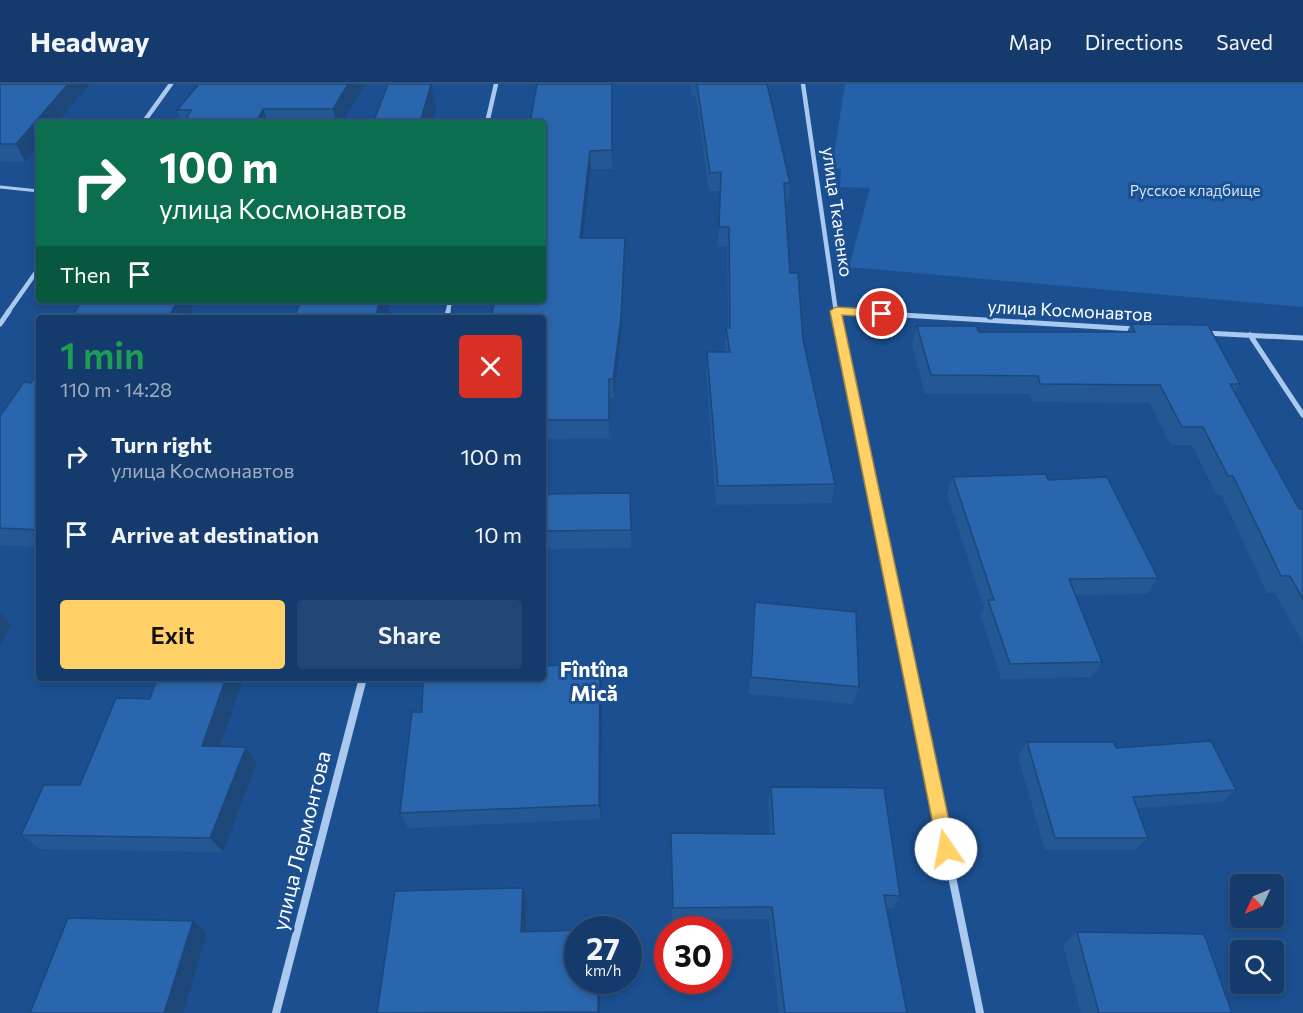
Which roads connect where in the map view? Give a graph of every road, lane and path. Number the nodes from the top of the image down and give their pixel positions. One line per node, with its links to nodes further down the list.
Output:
1 (171, 84): 4 (street)
2 (496, 84): 5 (street)
3 (803, 84): 9 (street, улица Ткаченко)
4 (145, 120)
5 (488, 120)
6 (0, 187): 7 (lane)
7 (36, 191)
8 (36, 272): 10 (street)
9 (836, 311): 11 (street, улица Космонавтов); 18 (street, улица Ткаченко)
10 (0, 324)
11 (1143, 329)
12 (1203, 333): 13 (street)
13 (1250, 335): 14 (street); 15 (street)
14 (1303, 338)
15 (1303, 415)
16 (362, 681): 17 (street, улица Лермонтова)
17 (276, 1013)
18 (980, 1013)

